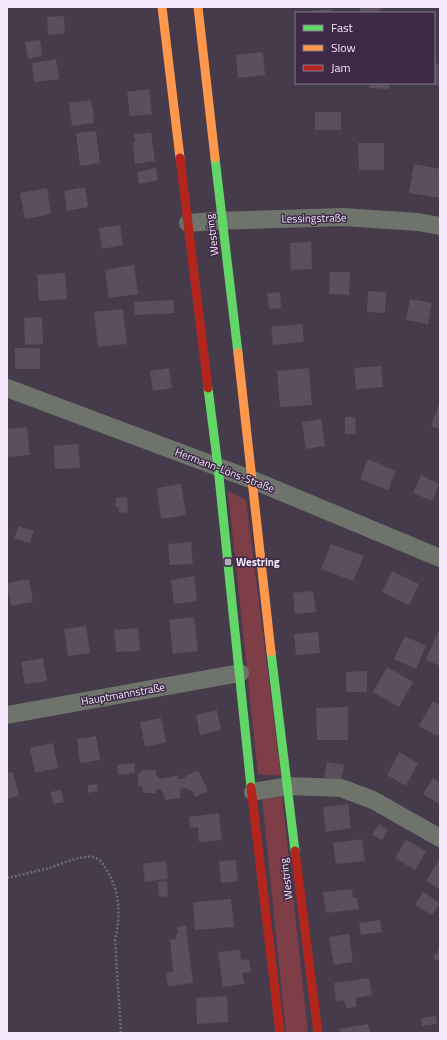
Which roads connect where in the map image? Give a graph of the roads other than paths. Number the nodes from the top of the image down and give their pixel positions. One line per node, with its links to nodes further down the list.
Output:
1 (162, 7): 4 (street, Westring)
2 (198, 7): 3 (street, Westring)
3 (223, 221): 4 (street, Lessingstraße); 5 (street, Lessingstraße); 8 (street, Westring)
4 (188, 223): 7 (street, Westring)
5 (440, 226)
6 (7, 388): 7 (street, Hermann-Löns-Straße)
7 (218, 467): 8 (street, Hermann-Löns-Straße); 10 (street, Westring)
8 (253, 480): 9 (street, Hermann-Löns-Straße); 12 (street, Westring)
9 (440, 558)
10 (240, 673): 11 (street, Hauptmannstraße); 13 (street, Westring)
11 (7, 715)
12 (287, 786): 13 (street); 14 (street); 16 (street, Westring)
13 (253, 792): 15 (street, Westring)
14 (440, 838)
15 (280, 1033)
16 (318, 1033)

